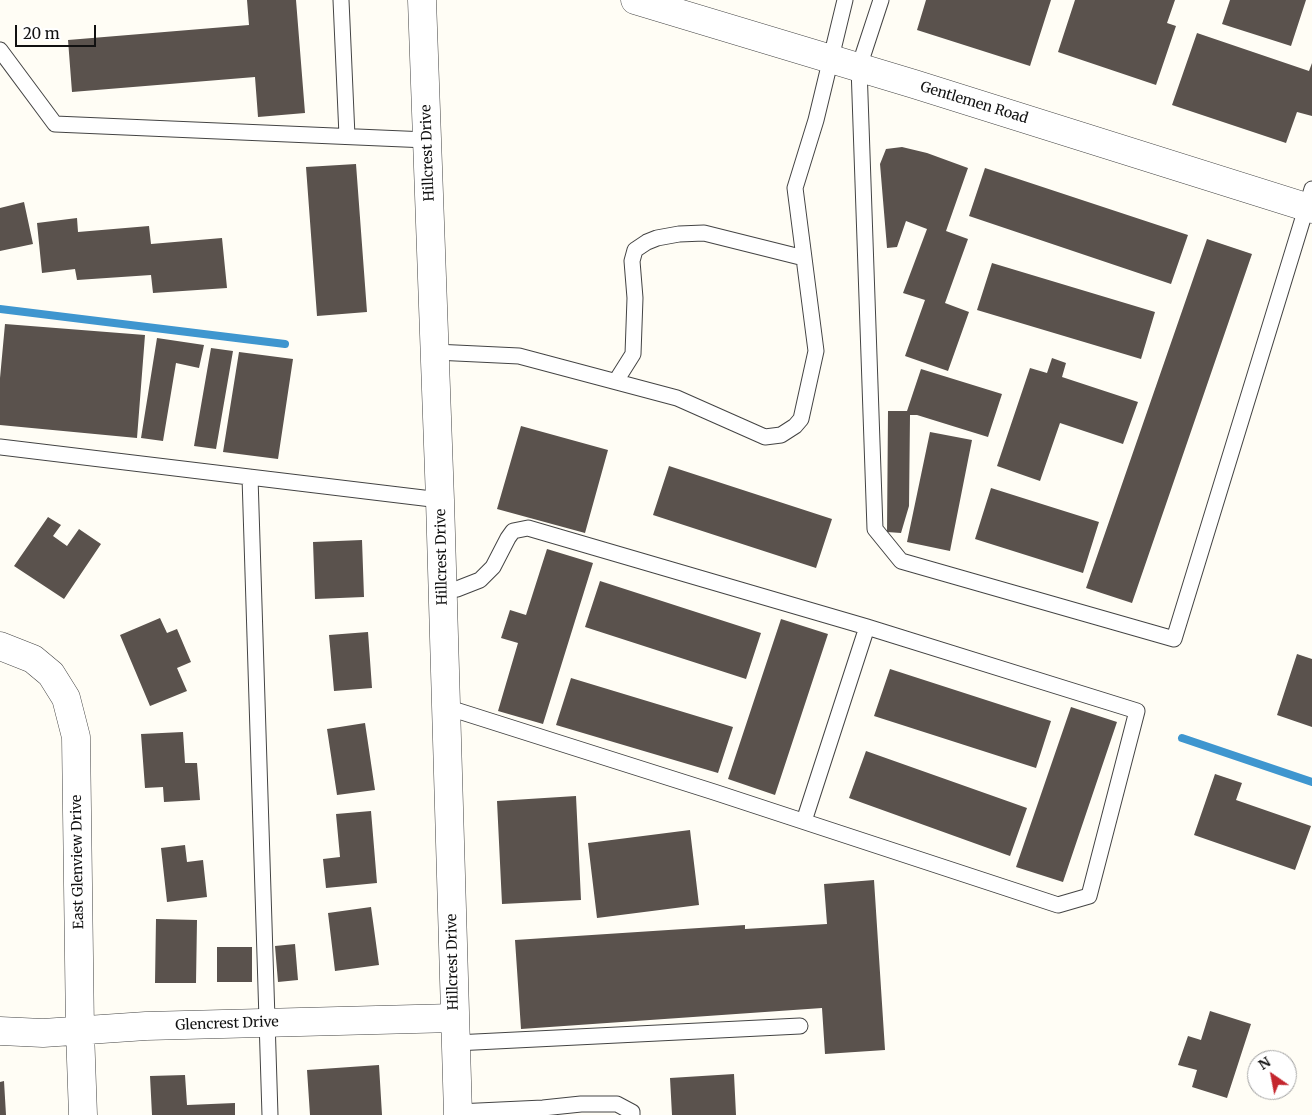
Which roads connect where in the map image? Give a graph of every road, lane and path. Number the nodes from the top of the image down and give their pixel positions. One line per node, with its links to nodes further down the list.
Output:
1 (341, 0): 9 (lane)
2 (422, 0): 10 (street, Hillcrest Drive)
3 (845, 0): 7 (lane)
4 (881, 0): 8 (lane)
5 (653, 3): 7 (street, Gentlemen Road)
6 (0, 50): 9 (lane)
7 (830, 59): 8 (street, Gentlemen Road); 12 (lane)
8 (859, 67): 11 (street, Gentlemen Road); 11 (lane)
9 (348, 136): 10 (lane)
10 (427, 140): 13 (street, Hillcrest Drive)
11 (1310, 202)
12 (804, 258): 14 (lane); 14 (lane)
13 (435, 352): 14 (lane); 17 (street, Hillcrest Drive)
14 (616, 382)
15 (0, 447): 16 (lane)
16 (250, 477): 17 (lane); 23 (lane)
17 (440, 500): 18 (street, Hillcrest Drive)
18 (443, 591): 19 (lane); 21 (street, Hillcrest Drive)
19 (867, 627): 22 (lane); 22 (lane)
20 (0, 646): 27 (street, East Glenview Drive)
21 (446, 707): 22 (lane); 25 (street, Hillcrest Drive)
22 (804, 821)
23 (267, 1023): 25 (street, Glencrest Drive); 27 (street, Glencrest Drive); 31 (lane)
24 (800, 1026): 25 (lane)
25 (455, 1030): 29 (street, Hillcrest Drive)
26 (0, 1031): 27 (street, Glencrest Drive)
27 (80, 1031): 30 (street, East Glenview Drive)
28 (510, 1112): 29 (lane); 32 (lane)
29 (457, 1113)
30 (83, 1115)
31 (270, 1115)
32 (632, 1115)

